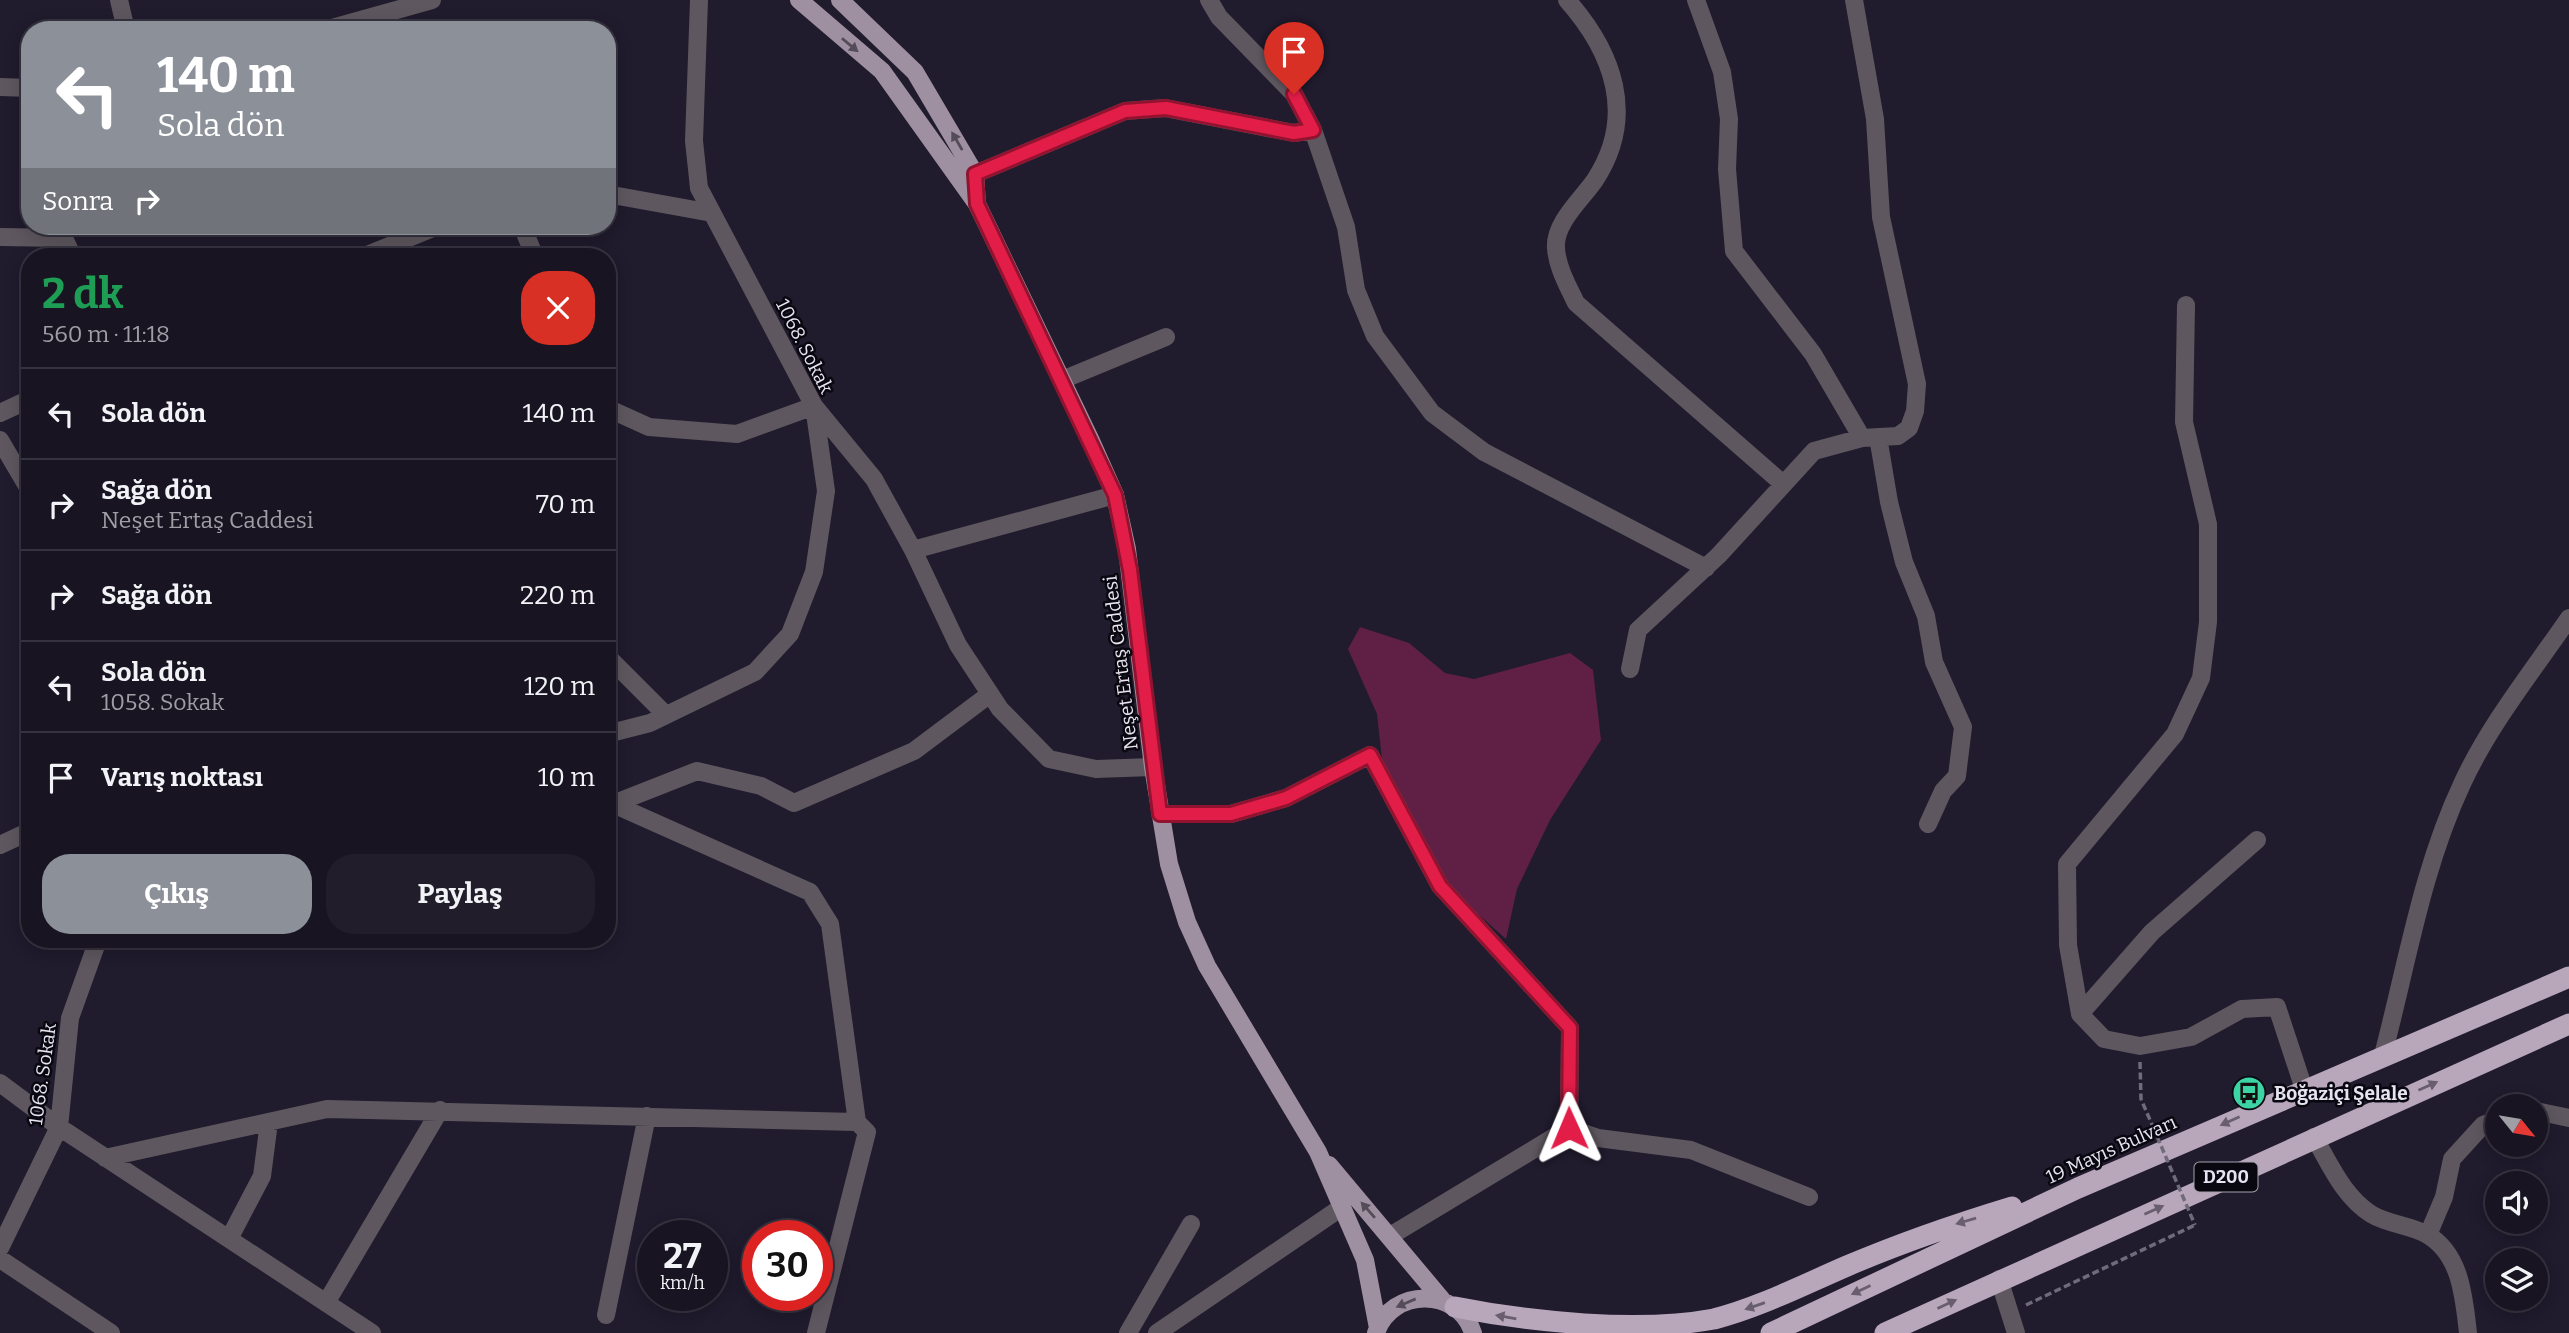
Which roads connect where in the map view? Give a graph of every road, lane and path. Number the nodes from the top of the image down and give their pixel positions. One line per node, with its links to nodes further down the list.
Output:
1 (119, 0): 10 (street)
2 (432, 0): 11 (street)
3 (699, 0): 18 (street, 1068. Sokak)
4 (799, 0): 17 (main road, Neşet Ertaş Caddesi, one-way to 17)
5 (840, 0): 15 (main road, Neşet Ertaş Caddesi, one-way to 5)
6 (1209, 0): 14 (street)
7 (1567, 0): 33 (street)
8 (1696, 0): 30 (street)
9 (1854, 0): 30 (street)
10 (124, 21)
11 (357, 21)
12 (0, 88): 13 (street)
13 (21, 88)
14 (1313, 130): 15 (street); 36 (street)
15 (975, 174): 17 (main road, Neşet Ertaş Caddesi)
16 (616, 196): 18 (street)
17 (977, 204): 25 (main road, Neşet Ertaş Caddesi)
18 (712, 213): 27 (street, 1068. Sokak)
19 (25, 235): 21 (street)
20 (416, 235): 22 (street)
21 (0, 237)
22 (384, 248)
23 (2186, 305): 54 (street)
24 (1166, 337): 25 (street)
25 (1062, 380): 34 (main road, Neşet Ertaş Caddesi)
26 (21, 403): 29 (street)
27 (814, 406): 28 (street); 35 (street); 41 (street, 1068. Sokak)
28 (616, 412)
29 (0, 413)
30 (1870, 437): 33 (street); 47 (street)
31 (0, 440): 32 (street)
32 (21, 476)
33 (1782, 483): 36 (street)
34 (1115, 495): 35 (street); 43 (main road, Neşet Ertaş Caddesi)
35 (913, 550): 40 (street)
36 (1706, 568): 39 (street)
37 (2569, 618): 58 (street)
38 (616, 665): 41 (street)
39 (1630, 668)
40 (990, 694): 43 (street); 44 (street)
41 (666, 715): 42 (street, 1068. Sokak)
42 (616, 732)
43 (1153, 767): 46 (main road, Neşet Ertaş Caddesi)
44 (616, 801)
45 (616, 806): 66 (street)
46 (1160, 814): 69 (street); 71 (main road, Neşet Ertaş Caddesi)
47 (1928, 824)
48 (21, 835): 50 (street)
49 (2256, 840): 54 (street)
50 (0, 845)
51 (96, 948): 68 (street, 1068. Sokak)
52 (2569, 968): 55 (highway, 19 Mayıs Bulvarı)
53 (2569, 977): 55 (highway, 19 Mayıs Bulvarı / D200)
54 (2080, 1014): 57 (street)
55 (2473, 1016): 58 (highway, 19 Mayıs Bulvarı / D200)
56 (2569, 1024): 70 (highway, D200, one-way to 56)
57 (2140, 1046): 60 (street); 85 (path, bridge)
58 (2384, 1055): 60 (highway, 19 Mayıs Bulvarı / D200)
59 (0, 1083): 68 (street)
60 (2304, 1089): 73 (highway, 19 Mayıs Bulvarı / D200, one-way to 73)
61 (440, 1110): 63 (street); 65 (street); 83 (street)
62 (2548, 1114): 64 (street)
63 (648, 1116): 66 (street); 86 (street)
64 (2569, 1118)
65 (269, 1122): 72 (street); 79 (street)
66 (857, 1122): 90 (street)
67 (2485, 1124): 77 (street)
68 (59, 1127): 72 (street); 80 (street, 1068. Sokak)
69 (1569, 1128): 74 (street); 78 (street)
70 (2314, 1137): 77 (street); 82 (highway, D200, one-way to 70)
71 (1318, 1152): 75 (main road, Neşet Ertaş Caddesi); 78 (main road, Neşet Ertaş Caddesi, one-way to 71)
72 (105, 1158): 79 (street)
73 (2078, 1188): 84 (highway, one-way to 84); 94 (highway, 19 Mayıs Bulvarı / D200, one-way to 94)
74 (1810, 1197)
75 (1342, 1207): 87 (main road, Neşet Ertaş Caddesi); 92 (street)
76 (1191, 1224): 91 (street)
77 (2428, 1235): 97 (street)
78 (1390, 1236): 84 (main road, Neşet Ertaş Caddesi)
79 (229, 1239): 83 (street)
80 (0, 1248)
81 (0, 1259): 88 (street)
82 (1999, 1279): 85 (street); 95 (highway, D200, one-way to 82)
83 (326, 1303): 89 (street)
84 (1449, 1304): 87 (main road, one-way to 87); 93 (main road, Neşet Ertaş Caddesi)
85 (2010, 1314): 96 (street)
86 (606, 1315)
87 (1377, 1330)
88 (110, 1333)
89 (372, 1333)
90 (816, 1333)
91 (1128, 1333)
92 (1157, 1333)
93 (1473, 1333)
94 (1771, 1333)
95 (1885, 1333)
96 (2016, 1333)
97 (2468, 1333)

